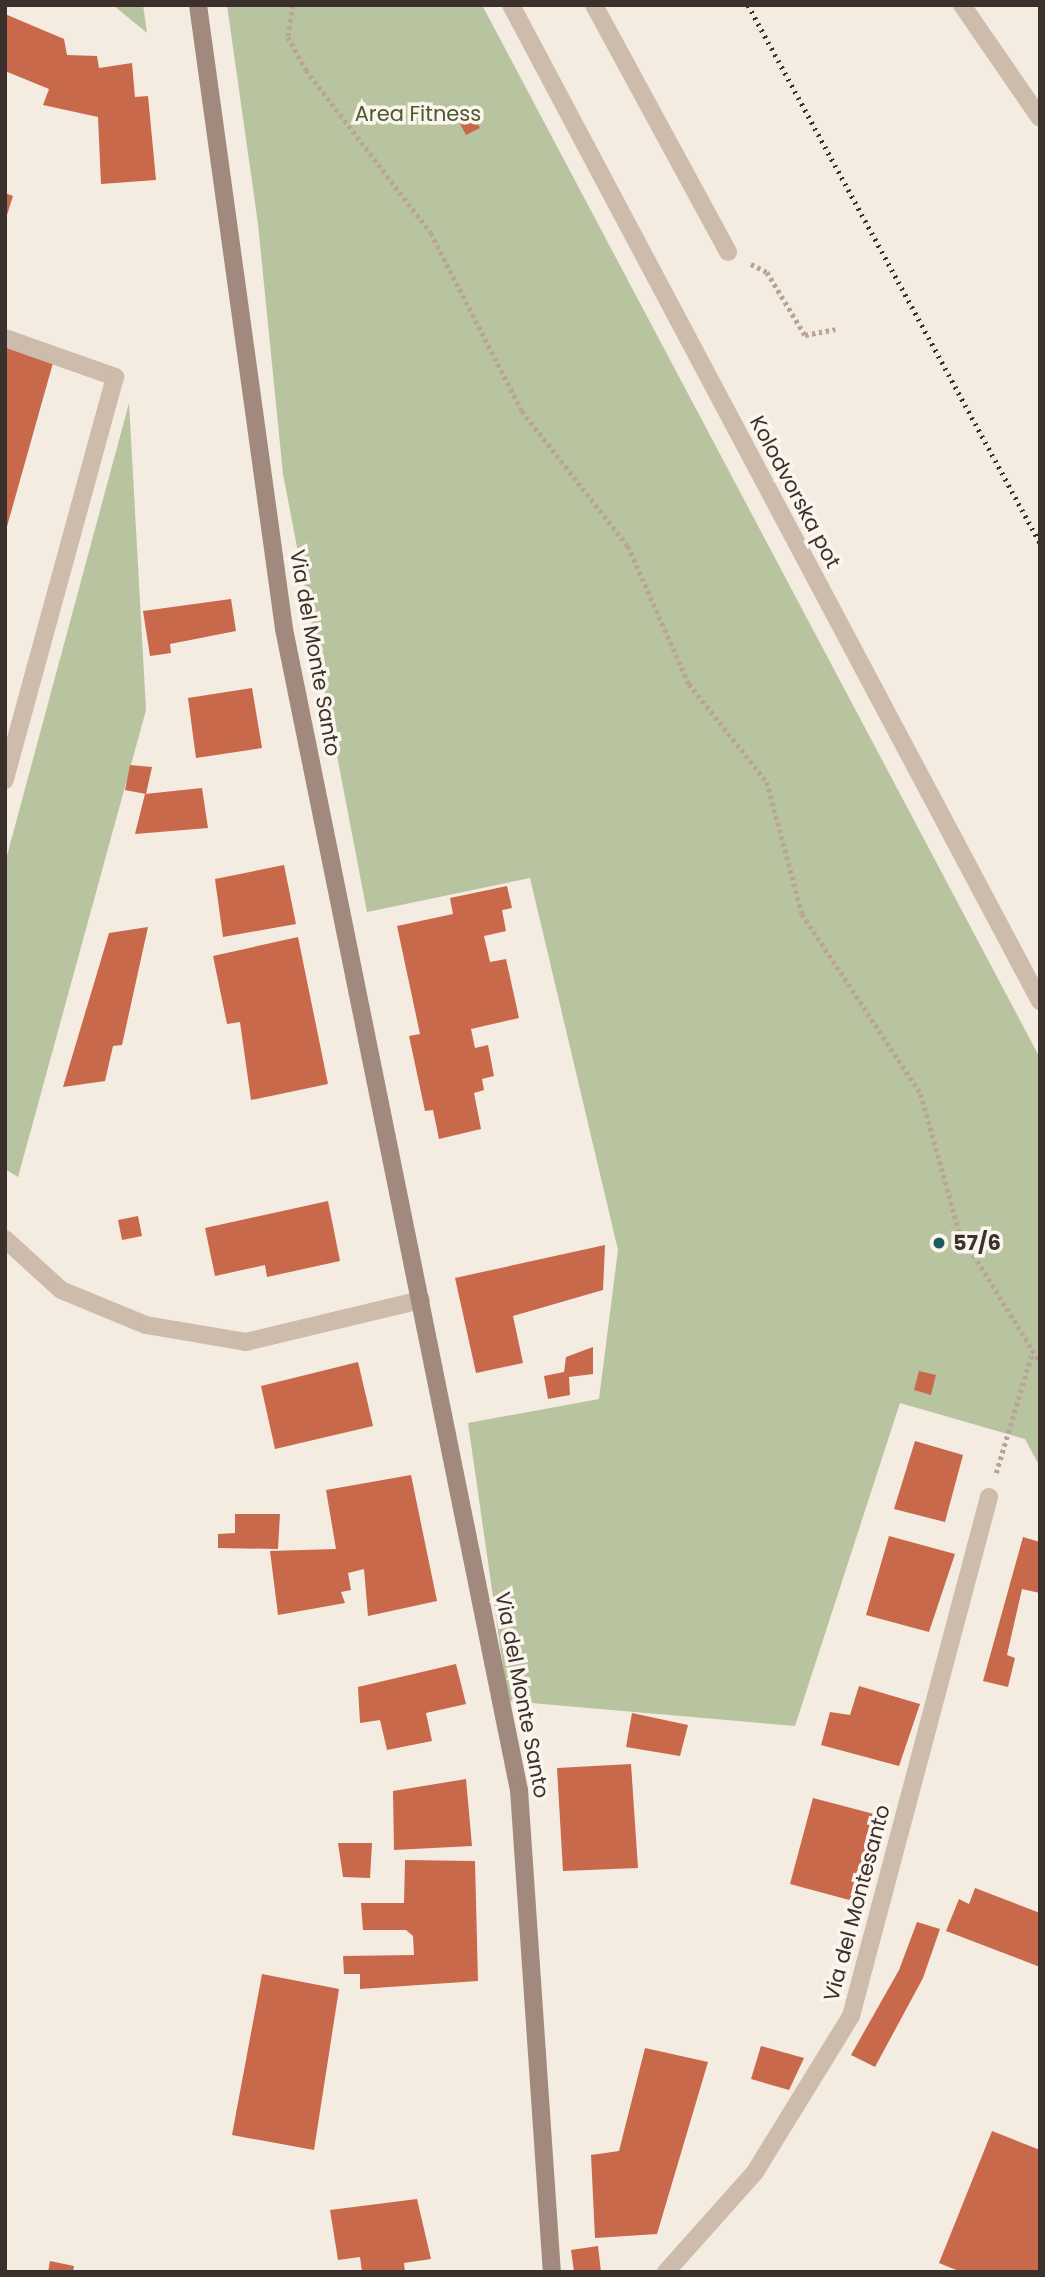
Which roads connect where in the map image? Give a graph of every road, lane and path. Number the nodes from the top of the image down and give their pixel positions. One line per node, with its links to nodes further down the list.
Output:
1 (293, 5): 14 (path)
2 (511, 5): 11 (street, Kolodvorska pot)
3 (594, 5): 7 (street)
4 (962, 5): 6 (street)
5 (198, 7): 13 (main road, Via del Monte Santo)
6 (1040, 118)
7 (728, 253): 8 (path)
8 (835, 329)
9 (5, 338): 10 (street)
10 (5, 780)
11 (1040, 1001)
12 (5, 1239): 13 (street)
13 (421, 1300): 17 (main road, Via del Monte Santo)
14 (1033, 1350): 15 (path); 16 (path)
15 (1040, 1362)
16 (989, 1497): 18 (street, Via del Montesanto)
17 (552, 2272)
18 (666, 2272)

